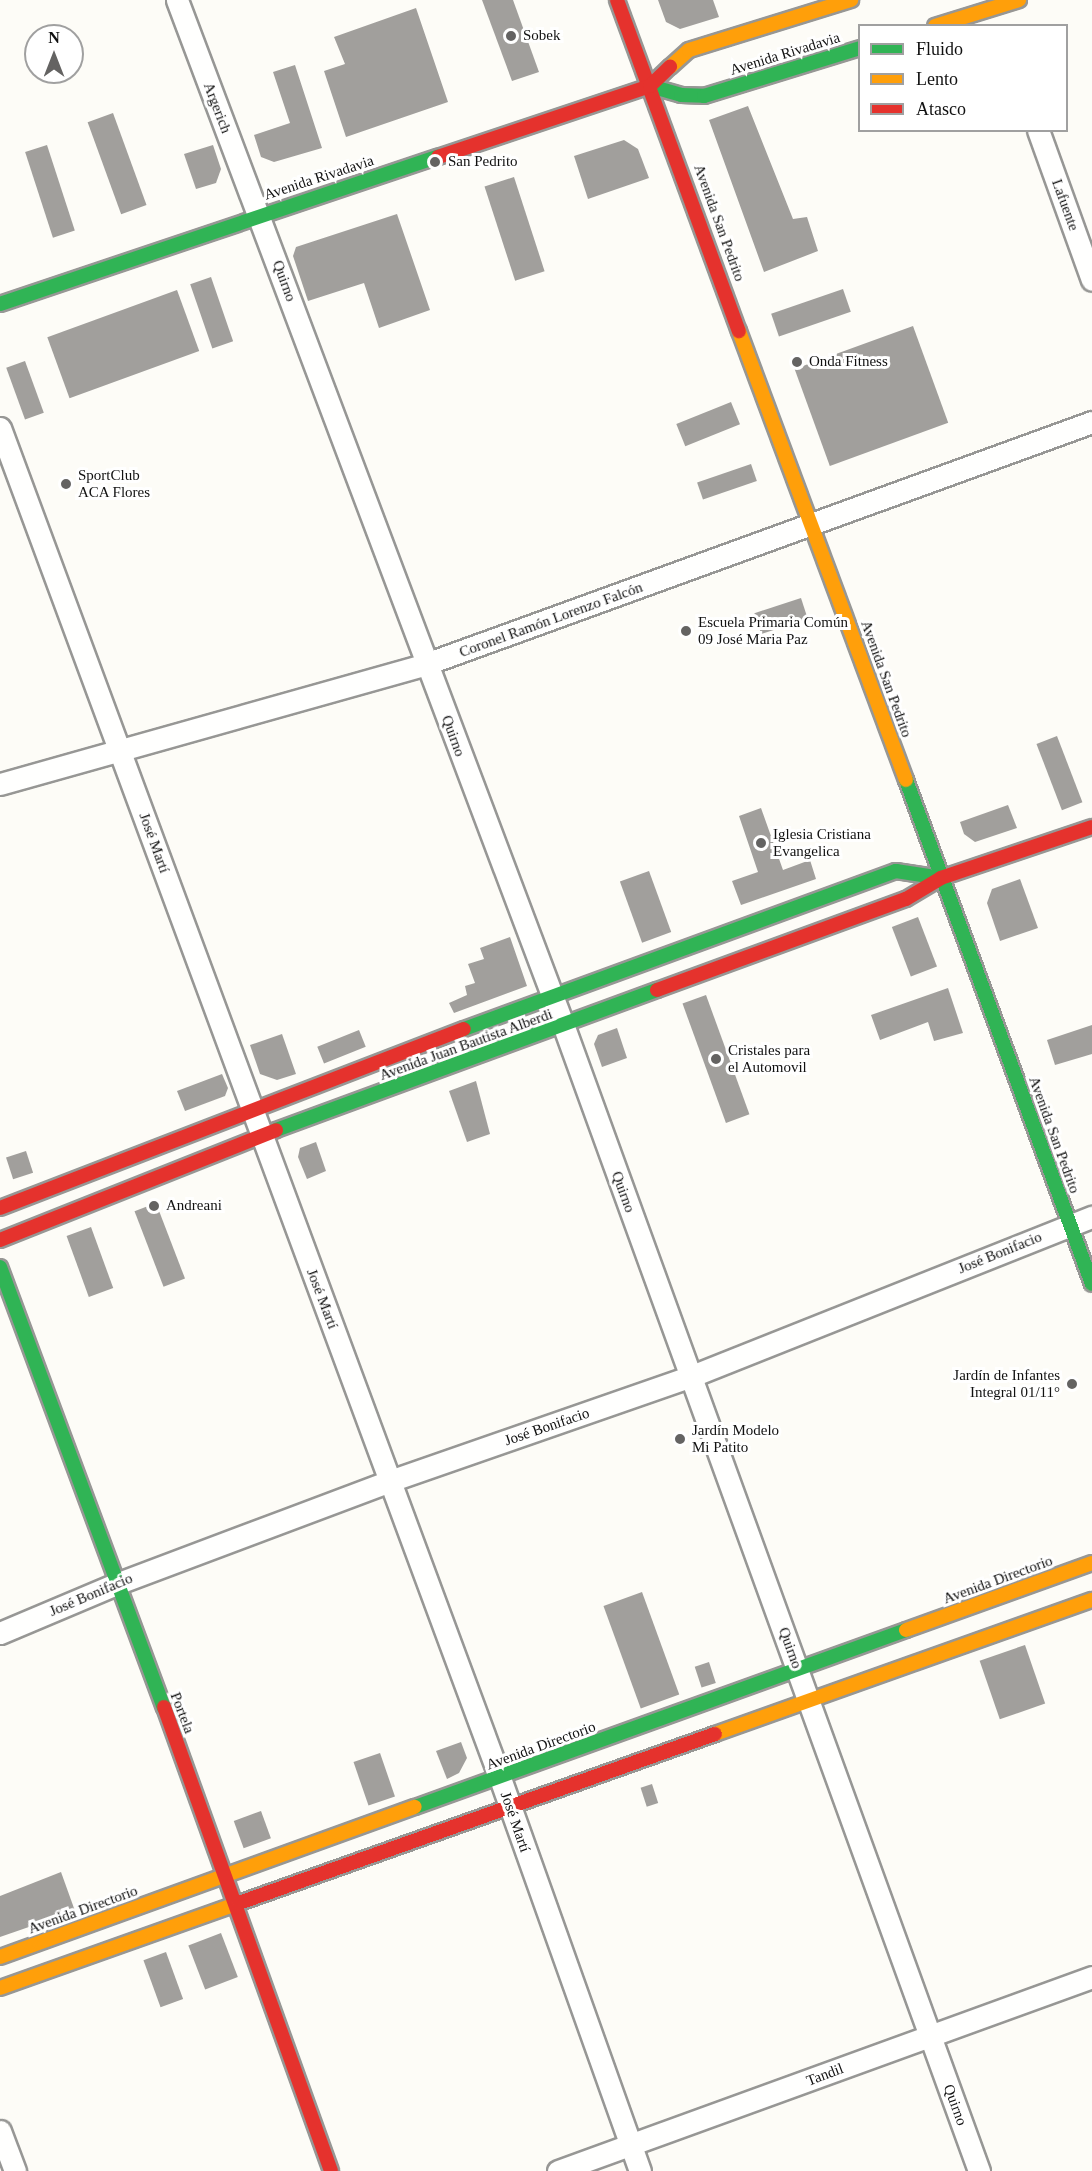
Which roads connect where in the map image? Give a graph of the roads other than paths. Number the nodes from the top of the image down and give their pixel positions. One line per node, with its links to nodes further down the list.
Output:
1 (177, 0): 10 (street, Argerich)
2 (617, 0): 8 (main road, Avenida San Pedrito)
3 (851, 0): 8 (main road, Avenida Rivadavia)
4 (1019, 0): 5 (main road)
5 (996, 11): 6 (main road)
6 (943, 24)
7 (858, 49): 8 (main road, Avenida Rivadavia)
8 (650, 86): 10 (main road, Avenida Rivadavia); 15 (main road, Avenida San Pedrito)
9 (1039, 132): 11 (street, Lafuente)
10 (259, 216): 12 (main road, Avenida Rivadavia); 16 (street, Quirno)
11 (1092, 280)
12 (0, 304)
13 (1092, 422): 15 (street, Coronel Ramón Lorenzo Falcón)
14 (0, 428): 17 (street, José Martí)
15 (813, 526): 16 (street, Coronel Ramón Lorenzo Falcón); 20 (main road, Avenida San Pedrito)
16 (426, 664): 17 (street, Coronel Ramón Lorenzo Falcón); 21 (street, Quirno)
17 (122, 751): 18 (street, Coronel Ramón Lorenzo Falcón); 23 (street, José Martí)
18 (0, 784)
19 (1092, 827): 20 (main road, Avenida Juan Bautista Alberdi)
20 (941, 878): 21 (main road, Avenida Juan Bautista Alberdi); 22 (main road, Avenida Juan Bautista Alberdi); 27 (main road, Avenida San Pedrito)
21 (550, 996): 22 (street, Quirno); 23 (main road, Avenida Juan Bautista Alberdi)
22 (564, 1028): 24 (main road, Avenida Juan Bautista Alberdi); 31 (street, Quirno)
23 (250, 1111): 24 (street, José Martí); 25 (main road, Avenida Juan Bautista Alberdi)
24 (261, 1136): 28 (main road, Avenida Juan Bautista Alberdi); 32 (street, José Martí)
25 (0, 1208)
26 (1092, 1217): 27 (street, José Bonifacio)
27 (1070, 1225): 30 (main road, Avenida San Pedrito); 31 (street, José Bonifacio)
28 (0, 1239)
29 (0, 1267): 34 (main road, Portela)
30 (1092, 1284)
31 (690, 1377): 32 (street, José Bonifacio); 37 (street, Quirno)
32 (390, 1481): 34 (street, José Bonifacio); 39 (street, José Martí)
33 (1092, 1563): 37 (main road, Avenida Directorio)
34 (116, 1584): 36 (street, José Bonifacio); 41 (main road, Portela)
35 (1092, 1600): 38 (main road)
36 (0, 1633)
37 (798, 1670): 38 (street, Quirno); 39 (main road, Avenida Directorio)
38 (808, 1698): 40 (main road); 46 (street, Quirno)
39 (500, 1778): 40 (street, José Martí); 41 (main road, Avenida Directorio)
40 (508, 1805): 42 (main road); 48 (street, José Martí)
41 (227, 1875): 42 (main road, Portela); 43 (main road, Avenida Directorio)
42 (236, 1902): 45 (main road); 50 (main road, Portela)
43 (0, 1957)
44 (1092, 1977): 46 (street, Tandil)
45 (0, 1988)
46 (930, 2036): 48 (street, Tandil); 53 (street, Quirno)
47 (0, 2131): 49 (street)
48 (631, 2148): 51 (street, Tandil); 52 (street, José Martí)
49 (15, 2171)
50 (331, 2171)
51 (558, 2171)
52 (639, 2171)
53 (979, 2171)

